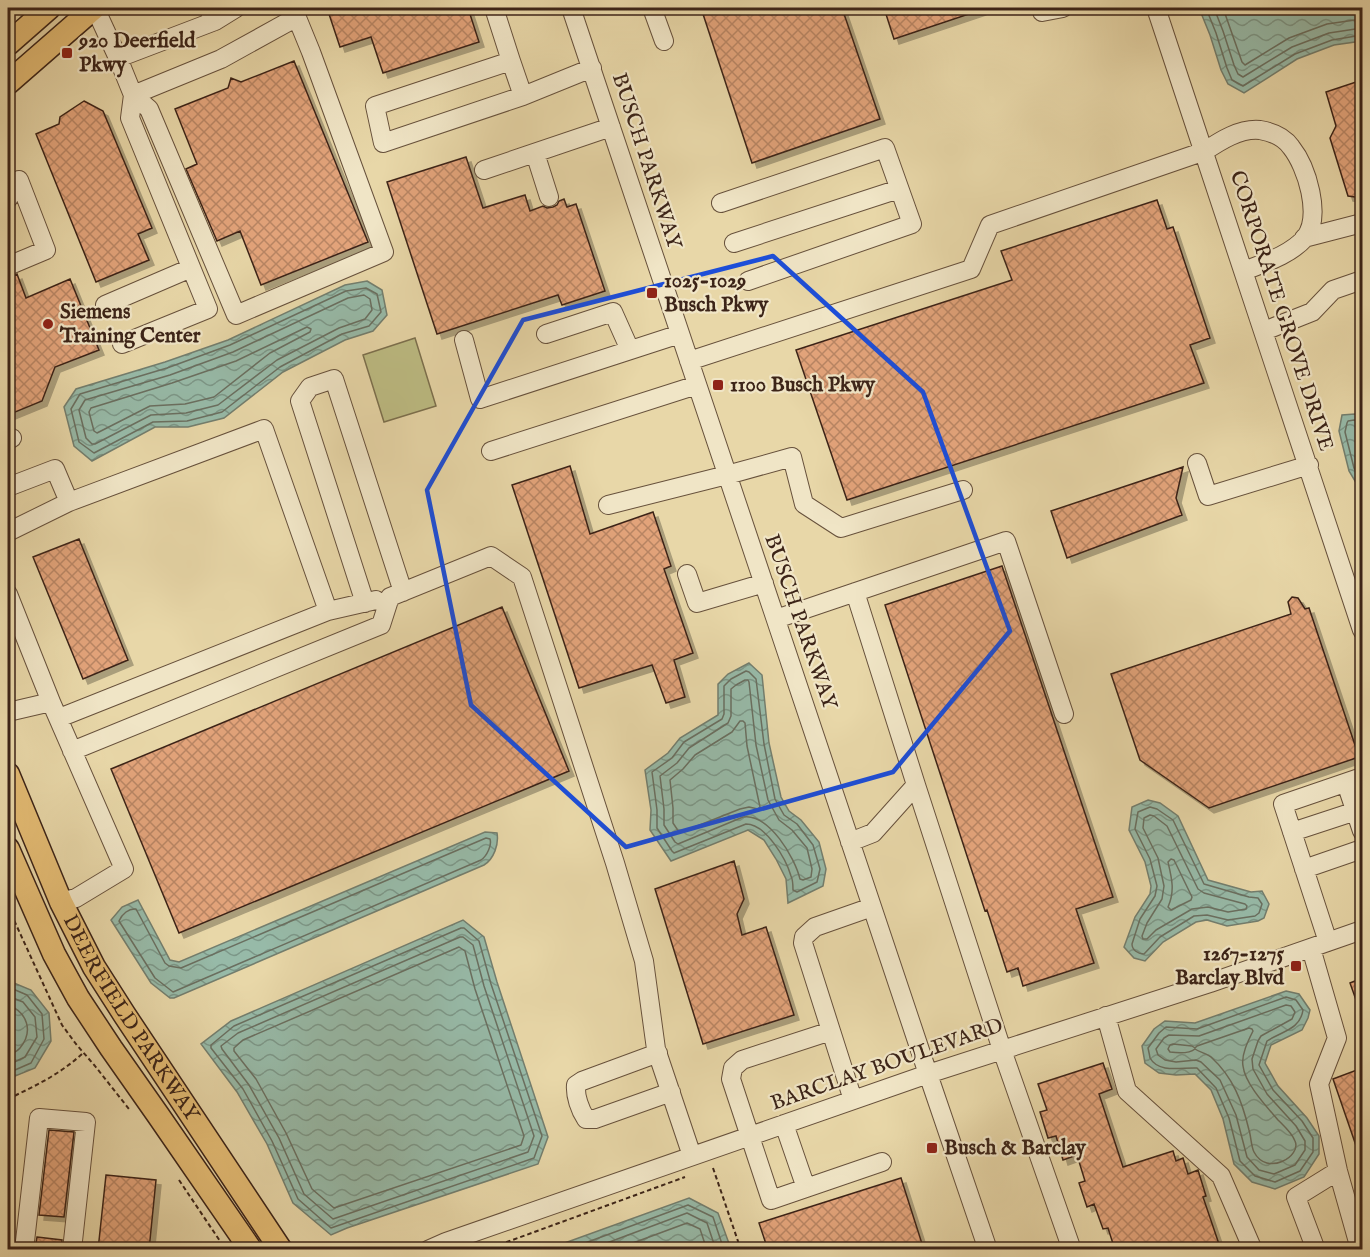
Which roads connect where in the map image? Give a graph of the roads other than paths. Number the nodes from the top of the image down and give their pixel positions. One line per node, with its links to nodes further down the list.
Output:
1 (49, 8): 13 (main road)
2 (95, 8): 14 (street); 17 (main road)
3 (236, 8): 11 (street)
4 (494, 8): 15 (street)
5 (572, 8): 16 (street, BUSCH PARKWAY)
6 (652, 8): 12 (street)
7 (1041, 8): 8 (street)
8 (1063, 8)
9 (1156, 8): 21 (street, CORPORATE GROVE DRIVE)
10 (295, 12): 18 (street); 18 (street)
11 (212, 14): 14 (street)
12 (664, 41)
13 (8, 44)
14 (118, 58): 18 (street)
15 (512, 61): 19 (street); 19 (street)
16 (592, 68): 19 (street); 20 (street, BUSCH PARKWAY)
17 (8, 83)
18 (133, 95): 32 (street)
19 (523, 96)
20 (611, 127): 22 (street); 38 (street, BUSCH PARKWAY)
21 (1205, 151): 29 (street); 33 (street, CORPORATE GROVE DRIVE); 43 (street)
22 (535, 153): 23 (street); 25 (street)
23 (484, 170)
24 (899, 189): 27 (street); 30 (street); 35 (street)
25 (549, 197)
26 (8, 200): 31 (street)
27 (721, 203)
28 (1362, 223): 29 (street)
29 (1304, 238): 33 (street)
30 (734, 243)
31 (8, 266)
32 (191, 268): 36 (street); 41 (street)
33 (1244, 271): 37 (street, CORPORATE GROVE DRIVE)
34 (1362, 280): 37 (street)
35 (748, 281)
36 (105, 305)
37 (1264, 331): 47 (street, CORPORATE GROVE DRIVE)
38 (680, 333): 42 (street); 43 (street, BUSCH PARKWAY)
39 (546, 334): 42 (street)
40 (464, 340): 42 (street)
41 (122, 344)
42 (630, 350)
43 (689, 361): 44 (street, BUSCH PARKWAY)
44 (697, 385): 45 (street); 48 (street, BUSCH PARKWAY)
45 (491, 451)
46 (1197, 463): 47 (street)
47 (1309, 465): 62 (street, CORPORATE GROVE DRIVE)
48 (727, 475): 50 (street); 52 (street); 55 (street, BUSCH PARKWAY)
49 (8, 487): 51 (street)
50 (963, 490)
51 (69, 502): 53 (street); 60 (street)
52 (608, 505)
53 (8, 532)
54 (687, 574): 55 (street)
55 (764, 583): 61 (street, BUSCH PARKWAY)
56 (855, 592): 61 (street); 65 (street); 69 (street)
57 (8, 594): 63 (street)
58 (396, 595): 59 (street); 59 (street); 66 (street); 84 (street)
59 (365, 603): 60 (street)
60 (328, 610): 63 (street)
61 (776, 619): 73 (street, BUSCH PARKWAY)
62 (1362, 630)
63 (55, 710): 64 (street); 66 (street)
64 (8, 712)
65 (1064, 714)
66 (72, 751): 77 (street)
67 (8, 774): 77 (main road, DEERFIELD PARKWAY)
68 (1354, 780): 70 (street); 72 (street)
69 (916, 785): 73 (street); 83 (street)
70 (1356, 811): 71 (street); 72 (street)
71 (1362, 831)
72 (1292, 832): 76 (street)
73 (850, 842): 78 (street, BUSCH PARKWAY)
74 (8, 849): 98 (main road, DEERFIELD PARKWAY)
75 (1362, 849): 76 (street)
76 (1304, 869): 80 (street)
77 (61, 902): 99 (main road, DEERFIELD PARKWAY)
78 (872, 907): 82 (street); 85 (street, BUSCH PARKWAY)
79 (1362, 930): 80 (street, BARCLAY BOULEVARD)
80 (1320, 945): 81 (street, BARCLAY BOULEVARD); 92 (street)
81 (1106, 1016): 83 (street, BARCLAY BOULEVARD); 103 (street)
82 (831, 1031): 87 (street); 89 (street)
83 (1002, 1050): 85 (street, BARCLAY BOULEVARD); 102 (street)
84 (658, 1053): 86 (street); 86 (street)
85 (927, 1074): 87 (street, BARCLAY BOULEVARD); 101 (street, BUSCH PARKWAY)
86 (671, 1092): 90 (street)
87 (853, 1100): 88 (street, BARCLAY BOULEVARD)
88 (784, 1124): 89 (street, BARCLAY BOULEVARD); 93 (street)
89 (750, 1136): 90 (street, BARCLAY BOULEVARD); 93 (street)
90 (692, 1156): 100 (street, BARCLAY BOULEVARD)
91 (882, 1162): 93 (street)
92 (1338, 1171): 94 (street); 104 (street)
93 (806, 1188)
94 (1357, 1214): 95 (street)
95 (1360, 1248)
96 (24, 1250): 97 (street)
97 (72, 1250)
98 (251, 1250)
99 (281, 1250)
100 (428, 1250)
101 (988, 1250)
102 (1072, 1250)
103 (1253, 1250)
104 (1316, 1250)

